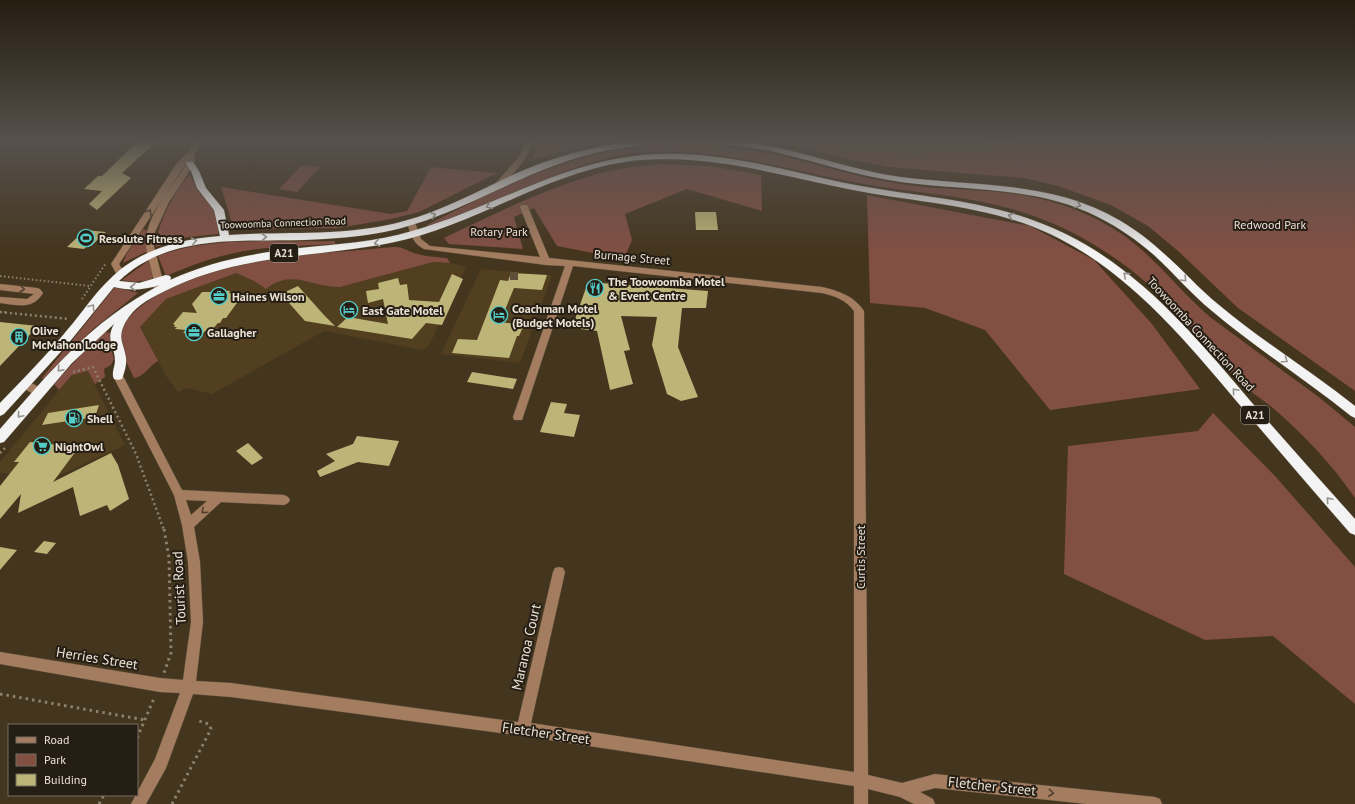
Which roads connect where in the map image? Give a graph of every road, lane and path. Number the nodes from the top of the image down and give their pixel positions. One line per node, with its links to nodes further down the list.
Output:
1 (172, 178): 18 (street, one-way to 1)
2 (182, 178): 14 (street)
3 (198, 178): 13 (highway)
4 (505, 178): 9 (street)
5 (516, 178): 9 (highway, Toowoomba Connection Road / A21)
6 (559, 178): 12 (highway, Toowoomba Connection Road / A21, one-way to 12)
7 (807, 178): 44 (highway, Toowoomba Connection Road / A21, one-way to 7)
8 (887, 178): 37 (highway, Toowoomba Connection Road / A21, one-way to 37)
9 (498, 186): 11 (highway, Toowoomba Connection Road / A21, one-way to 9)
10 (524, 207): 16 (street)
11 (411, 222): 12 (street, Burnage Street); 13 (highway, Toowoomba Connection Road / A21, one-way to 11)
12 (415, 234): 16 (street, Burnage Street); 22 (highway, Toowoomba Connection Road / A21, one-way to 22)
13 (225, 238): 14 (highway, Toowoomba Connection Road / A21, one-way to 13)
14 (152, 254): 18 (highway, Toowoomba Connection Road / A21); 22 (street)
15 (108, 261): 21 (path)
16 (546, 262): 17 (street, Burnage Street)
17 (570, 264): 27 (street, Burnage Street); 38 (street)
18 (120, 273): 20 (highway, A21)
19 (0, 276): 21 (path)
20 (111, 283): 22 (highway, one-way to 20); 34 (highway, A21, one-way to 20)
21 (90, 286): 25 (path)
22 (159, 286): 26 (highway)
23 (0, 287): 24 (street, one-way to 24)
24 (0, 300)
25 (80, 303)
26 (131, 306): 33 (highway); 35 (highway, one-way to 35)
27 (859, 311): 54 (street, Curtis Street)
28 (0, 312): 30 (path)
29 (73, 314): 30 (path)
30 (70, 320): 31 (path)
31 (65, 325)
32 (72, 372): 47 (path)
33 (118, 376): 40 (street, Tourist Road)
34 (26, 384): 35 (street); 36 (highway, A21)
35 (40, 392): 39 (highway, one-way to 39)
36 (0, 412)
37 (1355, 413)
38 (518, 417)
39 (0, 438)
40 (179, 494): 41 (street); 43 (street, Tourist Road)
41 (220, 496): 42 (street); 43 (street, one-way to 43)
42 (284, 500)
43 (188, 525): 48 (street, Tourist Road)
44 (1355, 529)
45 (559, 572): 52 (street, Maranoa Court)
46 (0, 658): 47 (street, Herries Street)
47 (160, 685): 48 (street, Herries Street); 50 (path)
48 (189, 687): 52 (street, Fletcher Street); 56 (street, Tourist Road)
49 (0, 694): 50 (path)
50 (145, 720): 53 (path)
51 (198, 721): 57 (path)
52 (523, 729): 54 (street, Fletcher Street)
53 (138, 736)
54 (861, 780): 55 (street, Fletcher Street); 58 (street, Curtis Street)
55 (902, 790): 59 (street, Fletcher Street); 60 (street, Fletcher Street, one-way to 60)
56 (138, 804)
57 (172, 804)
58 (861, 804)
59 (928, 804)
60 (1155, 804)

